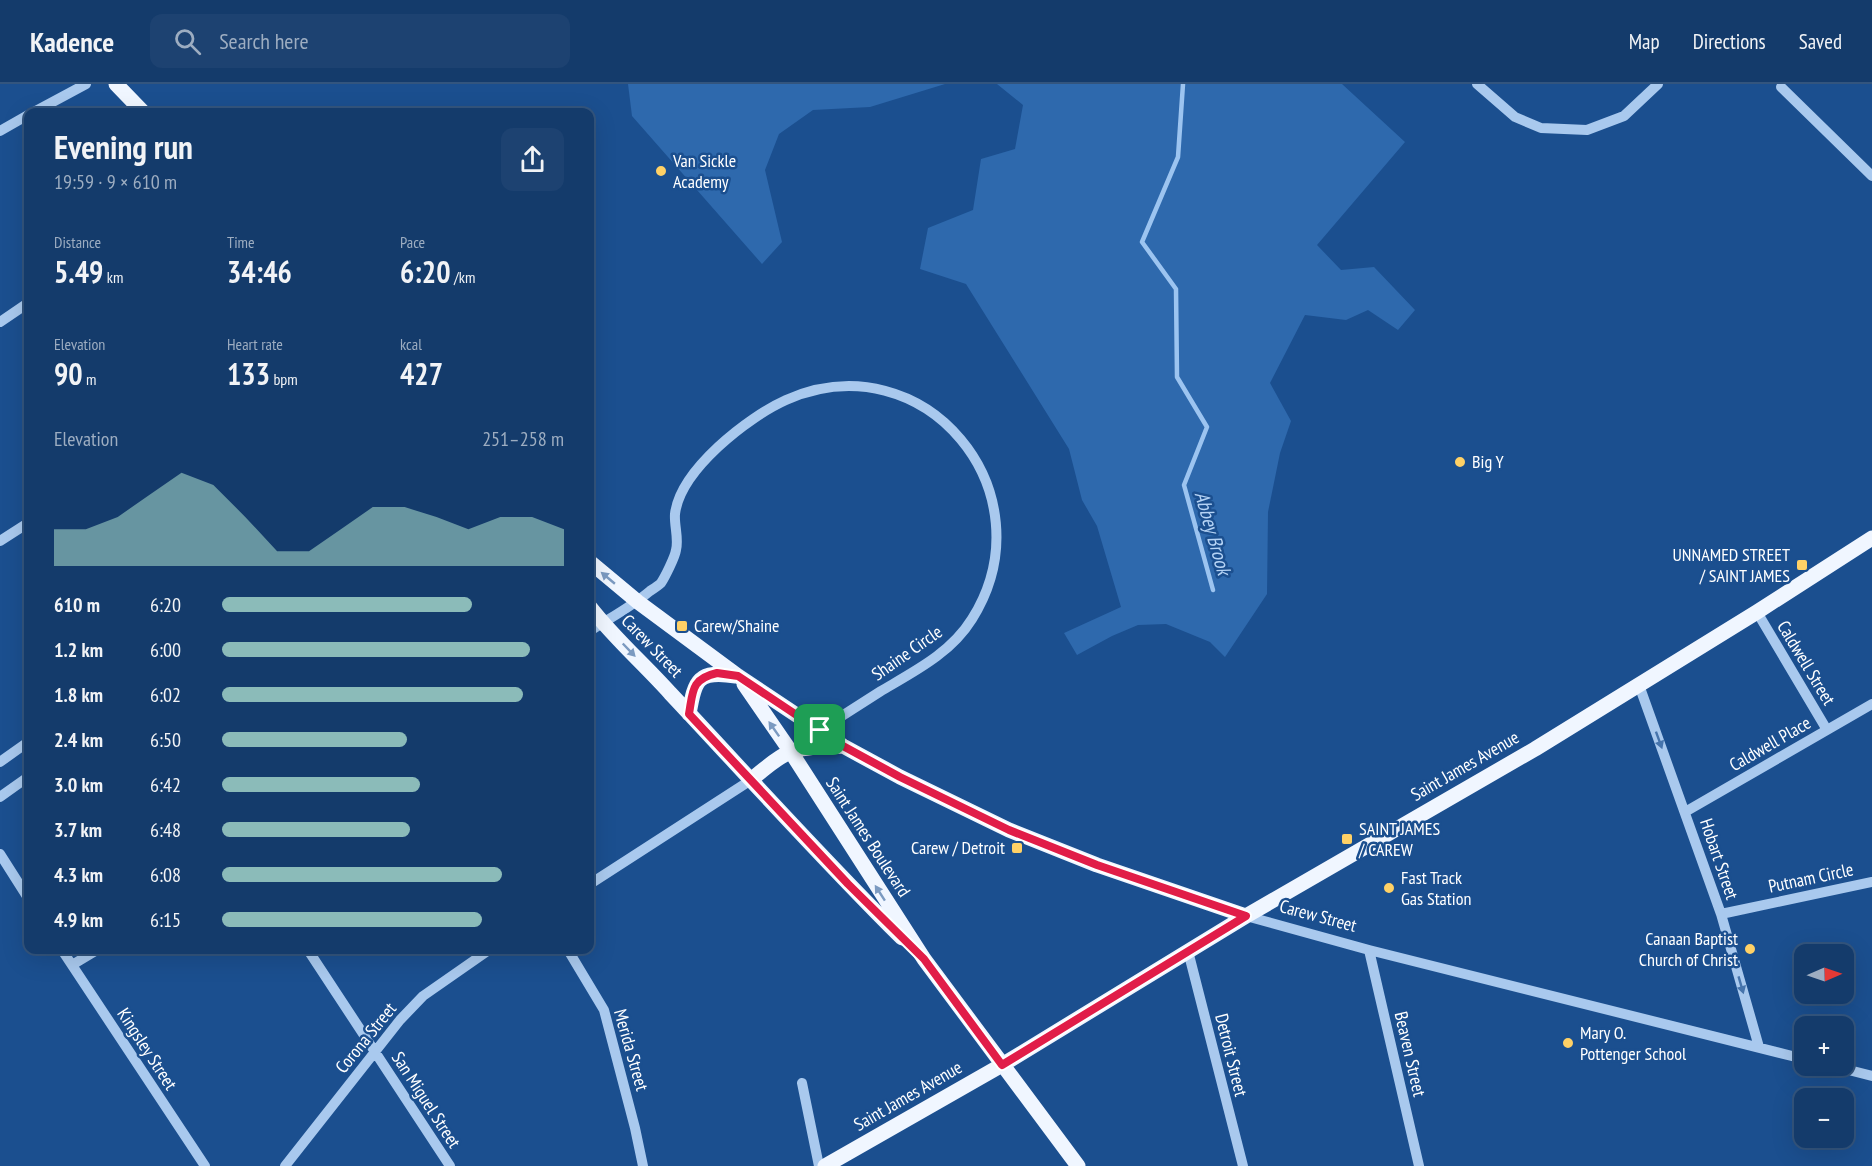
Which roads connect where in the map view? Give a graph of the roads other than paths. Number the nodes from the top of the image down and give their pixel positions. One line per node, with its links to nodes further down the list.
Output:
1 (86, 84): 6 (street)
2 (116, 84): 7 (main road)
3 (1477, 84): 4 (street)
4 (1658, 84)
5 (1781, 87): 10 (street)
6 (41, 108)
7 (139, 108)
8 (24, 118): 9 (street)
9 (0, 131)
10 (1872, 176)
11 (24, 306): 12 (street)
12 (0, 322)
13 (24, 526): 15 (street)
14 (1872, 538): 18 (main road, Saint James Avenue)
15 (0, 541)
16 (594, 565): 17 (main road, Carew Street, one-way to 16)
17 (638, 602): 19 (street, Carew Street); 20 (main road, Carew Street); 24 (street, Shaine Circle)
18 (1757, 612): 21 (main road, Saint James Avenue); 25 (street, Caldwell Street)
19 (596, 627): 23 (main road, Carew Street, one-way to 23)
20 (738, 676): 23 (main road); 24 (main road, Carew Street); 28 (main road, Saint James Boulevard, one-way to 20)
21 (1639, 685): 33 (street, Hobart Street, one-way to 33); 39 (main road, Saint James Avenue)
22 (1872, 704): 25 (street, Caldwell Place)
23 (689, 714): 31 (main road, Carew Street)
24 (820, 730): 27 (main road, Carew Street)
25 (1827, 730): 33 (street, Caldwell Place)
26 (24, 745): 29 (street)
27 (843, 746): 28 (main road); 39 (main road, Carew Street)
28 (791, 752): 31 (main road); 47 (main road, Saint James Boulevard, one-way to 28)
29 (0, 762)
30 (24, 780): 32 (street)
31 (751, 780): 35 (street); 47 (main road, Saint James Boulevard)
32 (0, 797)
33 (1685, 812): 38 (street, Hobart Street)
34 (0, 854): 37 (street)
35 (594, 881)
36 (1872, 882): 38 (street, Putnam Circle)
37 (24, 892)
38 (1721, 914): 49 (street, Hobart Street, one-way to 49)
39 (1246, 916): 40 (street, Carew Street); 41 (main road, Saint James Avenue)
40 (1369, 950): 49 (street, Carew Street); 64 (street, Beaven Street)
41 (1188, 951): 52 (main road, Saint James Avenue); 63 (street, Detroit Street)
42 (65, 954): 48 (street, Kingsley Street)
43 (90, 954): 48 (street)
44 (311, 954): 50 (street, San Miguel Street)
45 (483, 954): 50 (street, Corona Street)
46 (570, 954): 59 (street, Merida Street)
47 (924, 959): 52 (main road, Saint James Boulevard)
48 (72, 965): 56 (street, Kingsley Street)
49 (1759, 1047): 51 (street, Carew Street)
50 (375, 1052): 57 (street, Corona Street); 58 (street, San Miguel Street)
51 (1794, 1056)
52 (1002, 1065): 61 (main road, Saint James Avenue); 62 (main road, Saint James Boulevard)
53 (1854, 1071): 54 (street)
54 (1872, 1076)
55 (802, 1083): 60 (street)
56 (205, 1166)
57 (285, 1166)
58 (450, 1166)
59 (643, 1166)
60 (819, 1166)
61 (825, 1166)
62 (1078, 1166)
63 (1243, 1166)
64 (1419, 1166)

